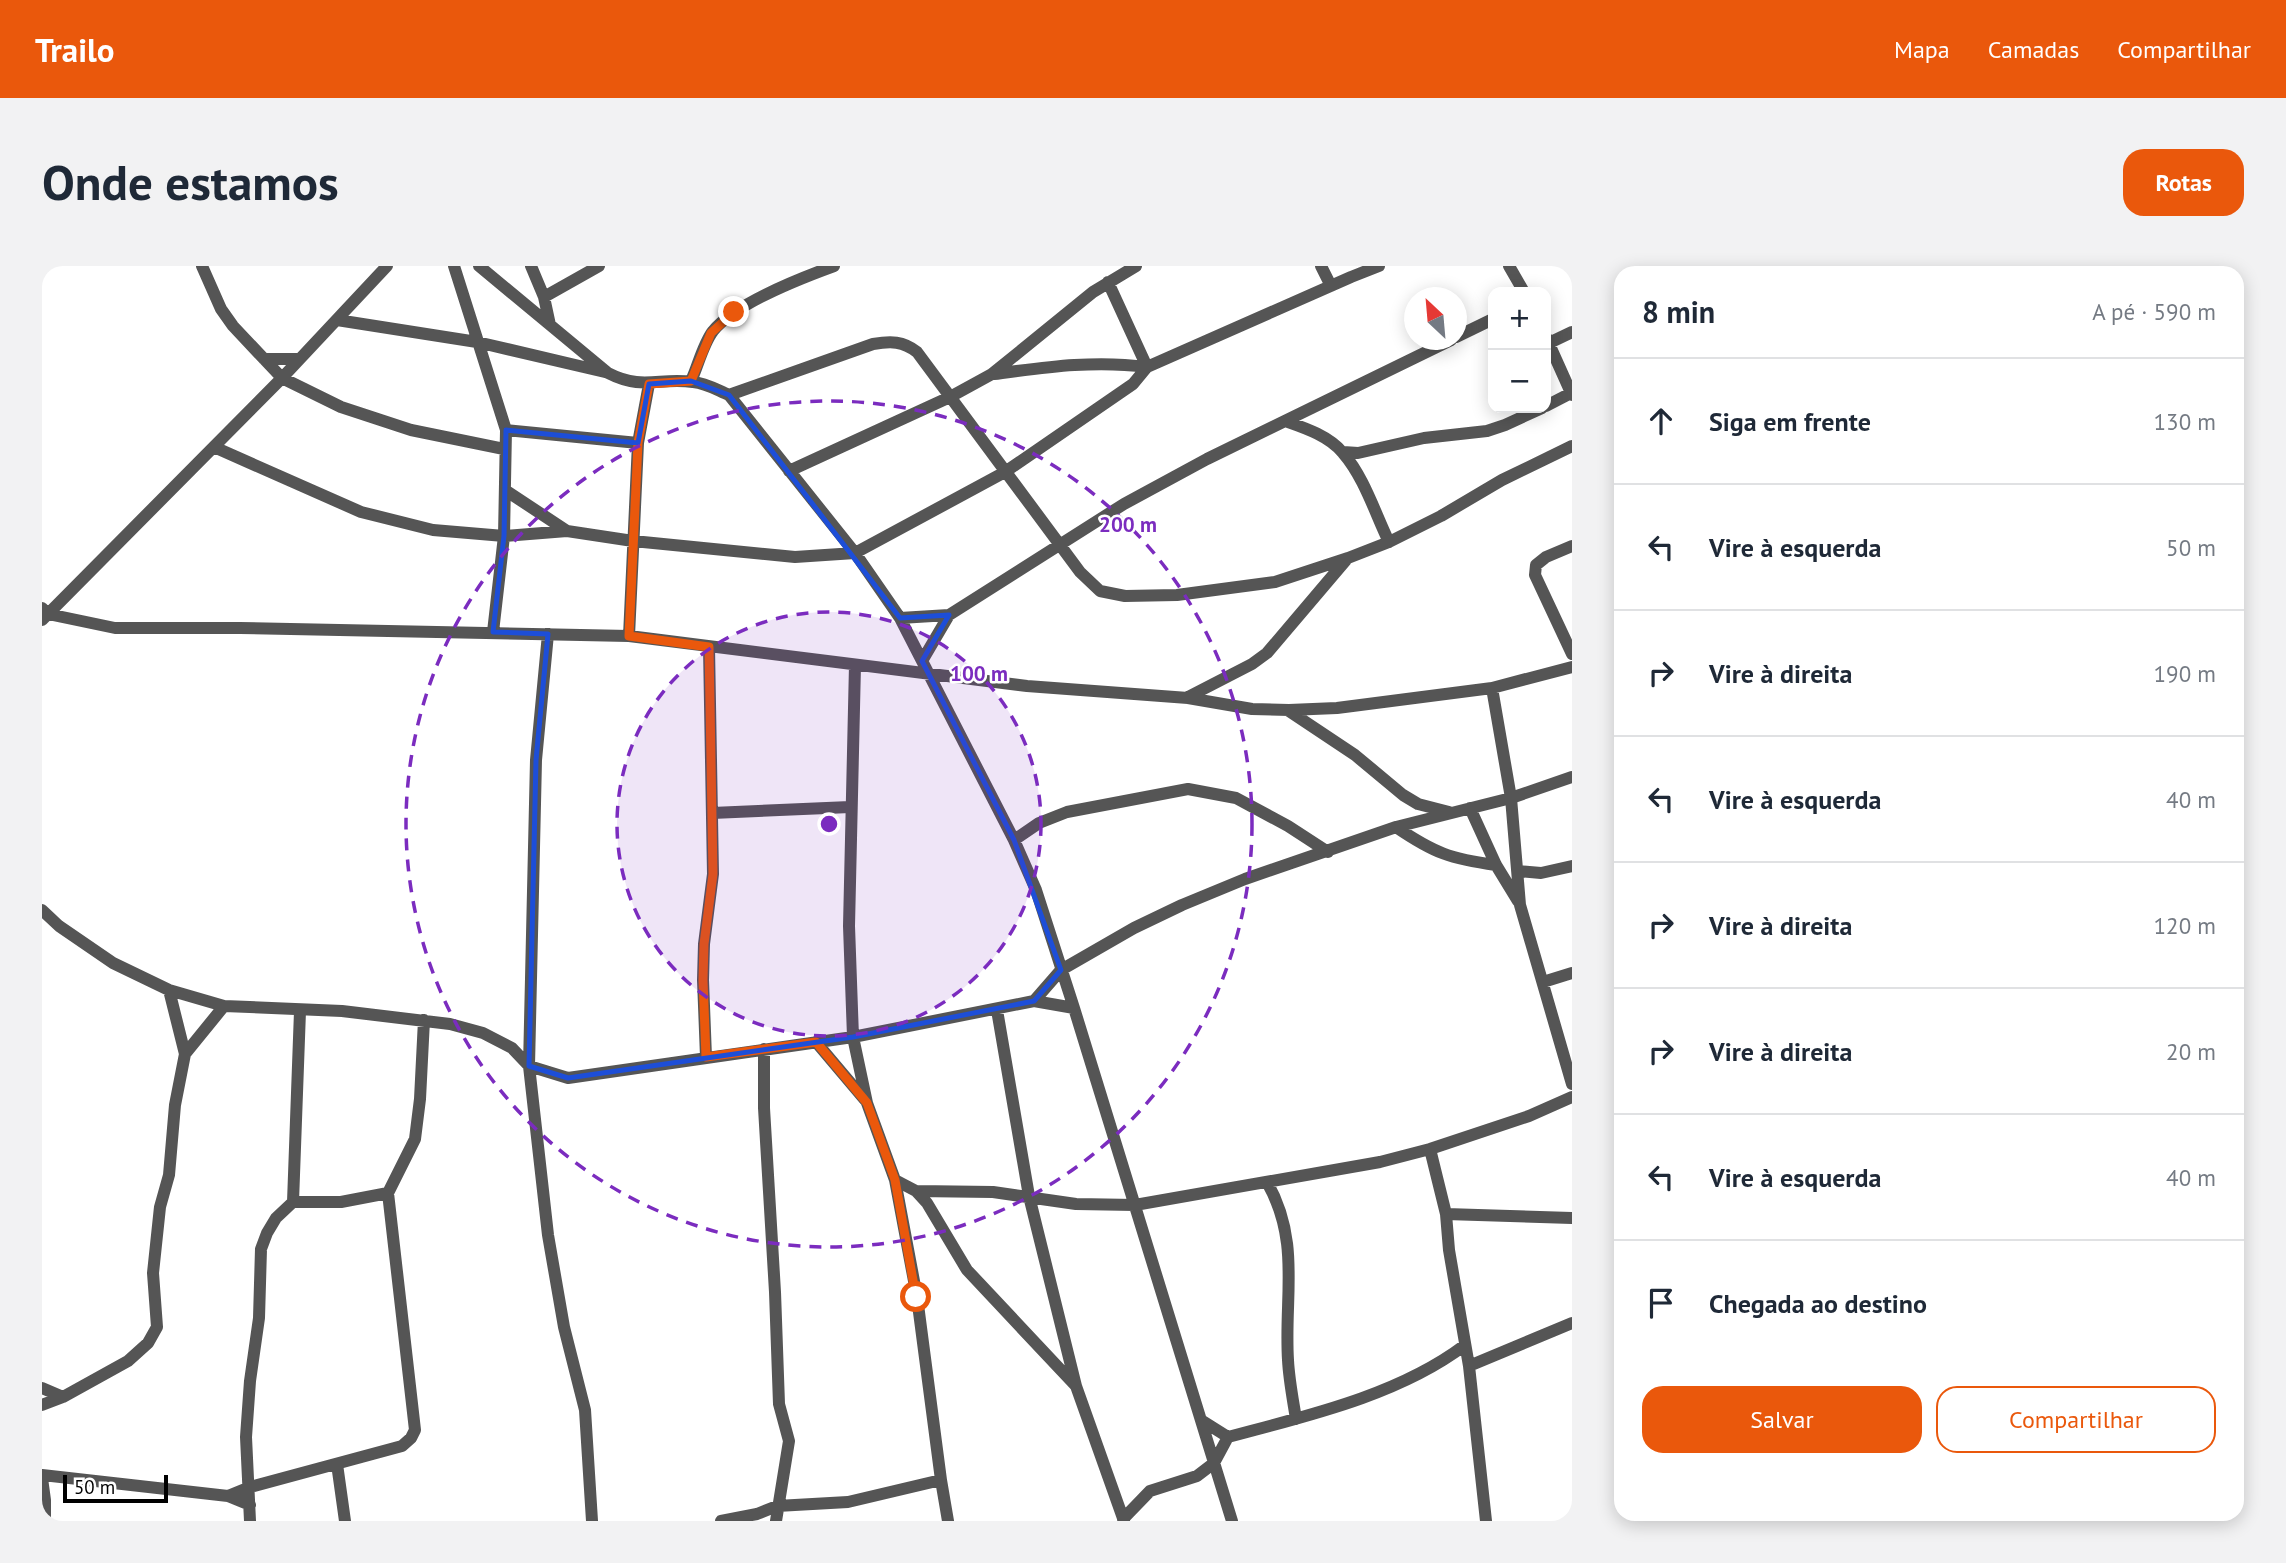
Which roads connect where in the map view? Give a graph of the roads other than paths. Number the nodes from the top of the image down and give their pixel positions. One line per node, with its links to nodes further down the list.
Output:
1 (202, 266): 25 (street)
2 (387, 266): 16 (street)
3 (454, 266): 22 (street)
4 (479, 266): 18 (street)
5 (531, 266): 15 (street)
6 (599, 266): 15 (street)
7 (834, 266): 31 (street)
8 (1136, 266): 12 (street)
9 (1321, 266): 13 (street)
10 (1379, 266): 13 (street)
11 (1509, 266): 14 (street)
12 (1108, 282): 27 (street); 29 (street)
13 (1331, 286): 27 (street)
14 (1521, 287)
15 (544, 297): 18 (street)
16 (337, 320): 22 (street); 26 (street)
17 (1488, 322): 19 (street)
18 (550, 325): 28 (street)
19 (1467, 332)
20 (1572, 332): 21 (street)
21 (1551, 339)
22 (477, 342): 28 (street); 39 (street)
23 (1551, 349): 33 (street)
24 (1431, 350): 38 (street)
25 (264, 359): 26 (street); 30 (street)
26 (299, 359): 30 (street)
27 (1147, 367): 29 (street); 46 (street)
28 (608, 373): 32 (street)
29 (992, 374): 35 (street)
30 (282, 378): 42 (street); 43 (street)
31 (691, 381): 32 (street); 34 (street)
32 (649, 384): 40 (street)
33 (1572, 394): 36 (street)
34 (729, 395): 35 (street); 45 (street)
35 (950, 397): 45 (street); 46 (street)
36 (1551, 404)
37 (1531, 413): 44 (street)
38 (1285, 421): 44 (street); 52 (street)
39 (506, 430): 40 (street); 43 (street)
40 (638, 443): 50 (street)
41 (1572, 446): 51 (street)
42 (214, 447): 49 (street); 58 (street)
43 (504, 449): 47 (street)
44 (1343, 452): 51 (street)
45 (789, 471): 54 (street)
46 (1005, 472): 52 (street); 54 (street)
47 (505, 490): 48 (street); 49 (street)
48 (567, 531): 49 (street); 50 (street)
49 (504, 536): 61 (street)
50 (633, 541): 54 (street); 63 (street)
51 (1389, 542): 56 (street)
52 (1059, 544): 55 (street); 57 (street)
53 (1572, 546): 65 (street)
54 (855, 553): 60 (street)
55 (1043, 554): 57 (street); 59 (street)
56 (1348, 558): 57 (street); 71 (street)
57 (1072, 562)
58 (44, 614): 61 (street)
59 (949, 615): 60 (street); 66 (street)
60 (900, 618): 66 (street)
61 (493, 632): 62 (street)
62 (548, 634): 63 (street); 102 (street)
63 (629, 636): 64 (street)
64 (709, 647): 67 (street); 77 (street)
65 (1572, 654)
66 (922, 661): 69 (street)
67 (855, 665): 69 (street); 75 (street)
68 (1572, 667): 70 (street)
69 (930, 674): 71 (street); 80 (street)
70 (1492, 688): 72 (street); 74 (street)
71 (1188, 698): 72 (street)
72 (1289, 710): 78 (street)
73 (1572, 777): 74 (street)
74 (1511, 798): 76 (street); 84 (street)
75 (850, 807): 77 (street); 97 (street)
76 (1470, 808): 78 (street); 82 (street)
77 (712, 813): 101 (street)
78 (1452, 813): 79 (street)
79 (1396, 827): 81 (street); 82 (street)
80 (1014, 840): 81 (street); 87 (street)
81 (1328, 852): 87 (street)
82 (1496, 865): 85 (street)
83 (1572, 866): 84 (street)
84 (1518, 871): 85 (street)
85 (1520, 905): 89 (street)
86 (42, 910): 90 (street)
87 (1061, 970): 91 (street); 93 (street)
88 (1572, 973): 89 (street)
89 (1543, 982): 103 (street)
90 (169, 990): 92 (street); 100 (street)
91 (1034, 1001): 93 (street); 94 (street)
92 (224, 1006): 95 (street); 100 (street)
93 (1074, 1008): 113 (street)
94 (997, 1010): 97 (street); 111 (street)
95 (300, 1011): 96 (street); 112 (street)
96 (424, 1020): 102 (street); 110 (street)
97 (853, 1037): 98 (street); 105 (street)
98 (816, 1042): 99 (street); 105 (street)
99 (764, 1049): 101 (street); 133 (street)
100 (185, 1054): 121 (street)
101 (706, 1057): 102 (street)
102 (529, 1066): 139 (street)
103 (1572, 1084)
104 (1572, 1097): 106 (street)
105 (867, 1103): 107 (street)
106 (1430, 1149): 108 (street); 114 (street)
107 (895, 1180): 109 (street); 129 (street)
108 (1267, 1182): 113 (street); 123 (street)
109 (916, 1191): 111 (street); 119 (street)
110 (388, 1194): 112 (street); 127 (street)
111 (1029, 1196): 113 (street); 119 (street)
112 (293, 1202): 130 (street)
113 (1135, 1205): 124 (street)
114 (1446, 1213): 115 (street); 117 (street)
115 (1572, 1218)
116 (1572, 1323): 118 (street)
117 (1465, 1345): 118 (street); 123 (street)
118 (1469, 1366): 145 (street)
119 (1076, 1386): 135 (street)
120 (42, 1388): 121 (street)
121 (63, 1397): 122 (street)
122 (42, 1405)
123 (1296, 1419): 125 (street)
124 (1201, 1420): 125 (street); 126 (street)
125 (1228, 1437): 126 (street)
126 (1214, 1463): 135 (street); 144 (street)
127 (337, 1464): 130 (street); 138 (street)
128 (42, 1477): 131 (street); 136 (street)
129 (941, 1480): 133 (street); 143 (street)
130 (250, 1487): 131 (street); 132 (street)
131 (228, 1496): 132 (street)
132 (250, 1505): 137 (street)
133 (777, 1506): 134 (street); 142 (street)
134 (757, 1514): 140 (street); 141 (street)
135 (1123, 1520)
136 (45, 1521)
137 (250, 1521)
138 (345, 1521)
139 (592, 1521)
140 (721, 1521)
141 (769, 1521)
142 (776, 1521)
143 (948, 1521)
144 (1232, 1521)
145 (1486, 1521)

